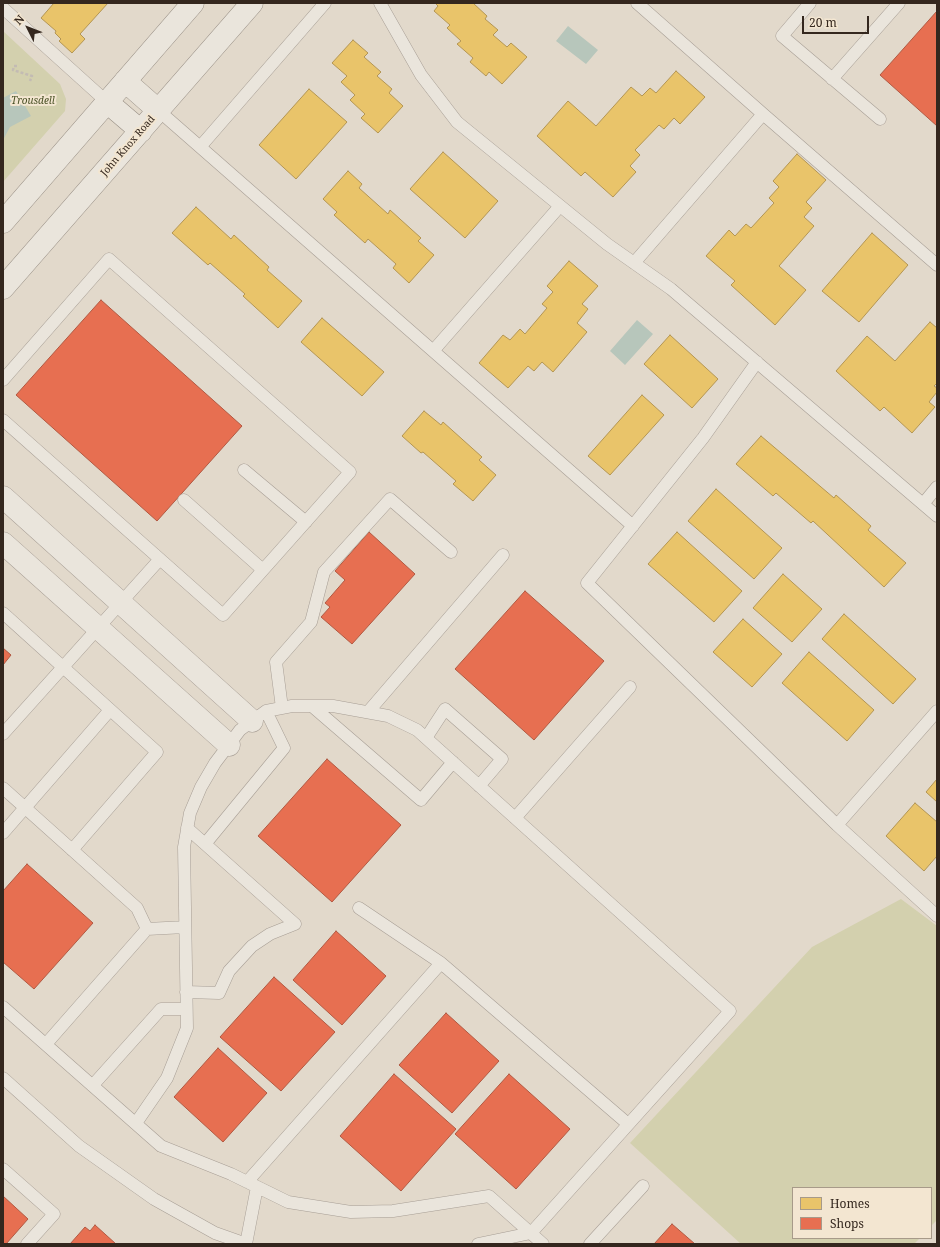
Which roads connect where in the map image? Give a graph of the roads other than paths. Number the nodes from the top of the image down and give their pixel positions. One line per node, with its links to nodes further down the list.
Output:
1 (193, 3): 10 (main road)
2 (252, 3): 12 (main road, John Knox Road)
3 (325, 3): 16 (lane)
4 (380, 3): 17 (lane)
5 (637, 3): 13 (lane)
6 (810, 3): 9 (lane)
7 (899, 3): 9 (lane)
8 (3, 8): 11 (lane)
9 (832, 79): 14 (lane)
10 (125, 81): 11 (main road); 12 (main road)
11 (107, 102): 15 (main road); 18 (main road)
12 (159, 111): 15 (main road, John Knox Road); 16 (lane)
13 (763, 114): 19 (lane); 20 (lane)
14 (880, 119)
15 (141, 131): 21 (main road, John Knox Road)
16 (200, 147): 22 (lane)
17 (560, 206): 19 (lane); 22 (lane)
18 (3, 222)
19 (634, 263): 23 (lane)
20 (937, 265)
21 (3, 288)
22 (433, 351): 33 (lane)
23 (757, 362): 30 (lane); 33 (lane)
24 (3, 380): 32 (lane)
25 (3, 420): 37 (lane)
26 (244, 470): 32 (lane)
27 (937, 487): 30 (lane)
28 (3, 497): 39 (main road)
29 (184, 500): 38 (lane)
30 (923, 504): 31 (lane)
31 (937, 516)
32 (306, 522): 38 (lane)
33 (633, 526): 58 (lane)
34 (3, 543): 41 (main road)
35 (451, 552): 45 (lane)
36 (504, 555): 48 (lane)
37 (160, 559): 38 (lane); 39 (lane)
38 (264, 570)
39 (121, 603): 41 (lane); 49 (main road)
40 (3, 613): 42 (lane)
41 (98, 628): 42 (lane); 52 (main road)
42 (63, 667): 46 (lane); 50 (lane)
43 (630, 687): 57 (lane)
44 (312, 706): 45 (lane); 48 (lane); 53 (lane)
45 (282, 708): 49 (lane)
46 (110, 710): 56 (lane); 62 (lane)
47 (937, 711): 58 (lane)
48 (368, 712): 51 (lane)
49 (259, 716): 52 (lane); 61 (lane)
50 (3, 734)
51 (426, 738): 53 (lane); 54 (lane)
52 (229, 745): 59 (lane)
53 (453, 762): 54 (lane)
54 (479, 786): 57 (lane)
55 (3, 788): 56 (lane)
56 (25, 808): 60 (lane); 62 (lane)
57 (515, 818): 75 (lane)
58 (837, 825): 64 (lane)
59 (187, 828): 61 (lane); 65 (lane)
60 (3, 834)
61 (205, 844): 68 (lane)
62 (72, 850): 66 (lane)
63 (359, 908): 67 (lane)
64 (937, 916)
65 (185, 927): 66 (lane); 68 (lane)
66 (147, 929): 71 (lane)
67 (441, 962): 75 (lane); 77 (lane)
68 (186, 992): 70 (lane)
69 (3, 1007): 71 (lane)
70 (186, 1009): 73 (lane); 74 (lane)
71 (46, 1044): 73 (lane)
72 (3, 1078): 81 (lane)
73 (93, 1085): 74 (lane)
74 (136, 1123): 77 (lane)
75 (628, 1124): 79 (lane)
76 (3, 1169): 80 (lane)
77 (252, 1185): 79 (lane); 81 (lane)
78 (643, 1186): 84 (lane)
79 (530, 1233): 82 (lane); 83 (lane)
80 (27, 1244)
81 (246, 1244)
82 (478, 1244)
83 (543, 1244)
84 (590, 1244)

